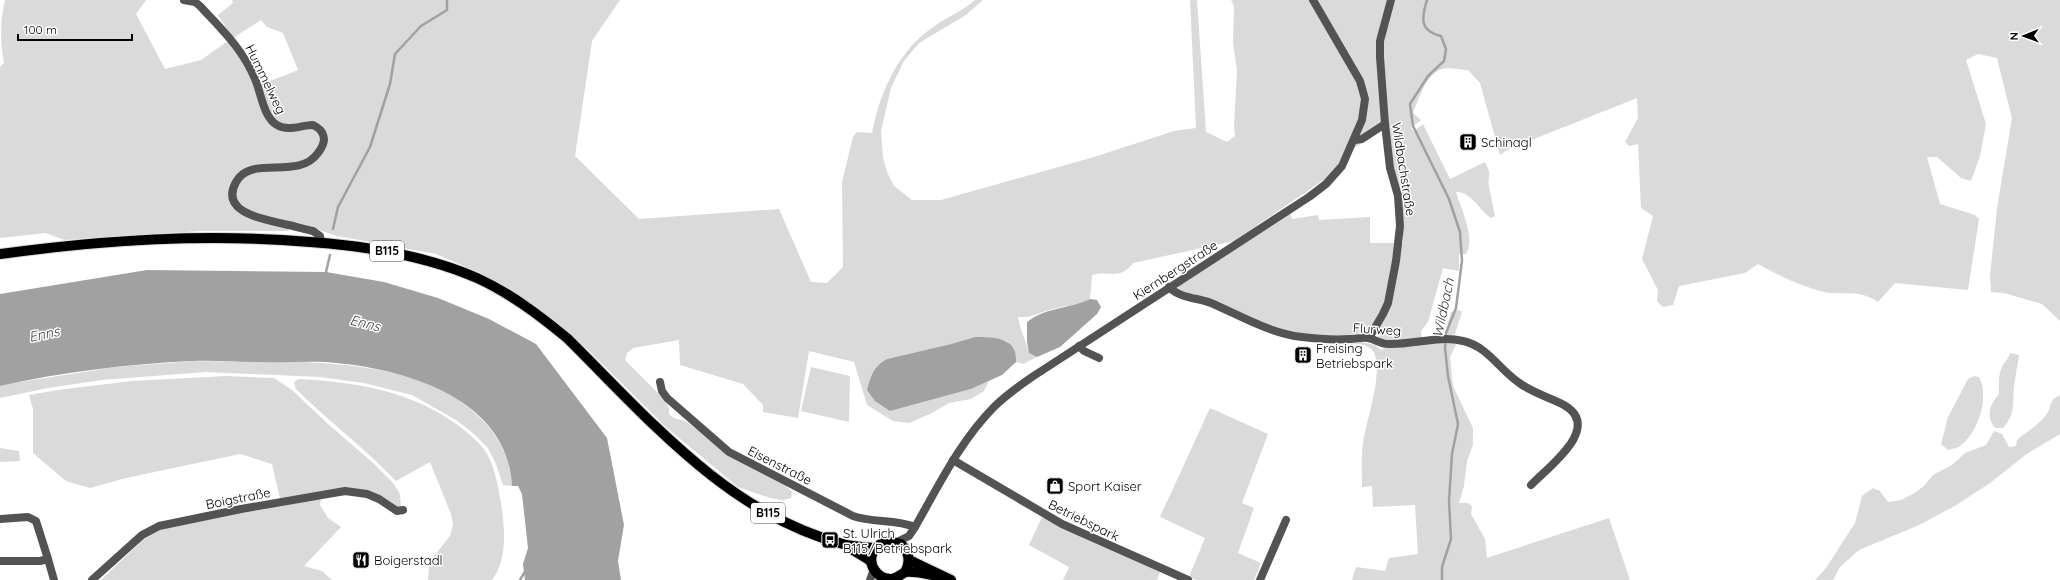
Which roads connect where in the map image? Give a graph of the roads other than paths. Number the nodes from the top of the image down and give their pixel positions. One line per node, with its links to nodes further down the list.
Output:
1 (184, 0): 6 (street, Hummelweg)
2 (1313, 0): 5 (street, Kiernbergstraße)
3 (1391, 0): 4 (street, Wildbachstraße)
4 (1384, 124): 5 (street); 9 (street, Wildbachstraße)
5 (1355, 140): 8 (street, Kiernbergstraße)
6 (321, 242): 7 (main road, B115); 21 (main road, B115)
7 (0, 254)
8 (1169, 287): 9 (street, Flurweg); 10 (street, Kiernbergstraße)
9 (1369, 338): 14 (street, Flurweg)
10 (1079, 346): 11 (street); 13 (street, Kiernbergstraße)
11 (1099, 358)
12 (660, 382): 18 (street, Eisenstraße)
13 (953, 460): 18 (street, Kiernbergstraße); 34 (street, Betriebspark)
14 (1531, 485)
15 (403, 510): 31 (street, Boigstraße)
16 (0, 519): 24 (street)
17 (1286, 520): 35 (street)
18 (915, 528): 19 (street, Kiernbergstraße)
19 (909, 536): 20 (street, Kiernbergstraße); 23 (street, Kiernbergstraße)
20 (897, 542): 22 (main road, B115); 23 (main road, B115)
21 (844, 544): 22 (main road, B115); 26 (main road, B115)
22 (876, 548): 26 (main road)
23 (908, 555): 27 (main road); 28 (main road, B115)
24 (48, 559): 25 (street); 30 (street)
25 (0, 561)
26 (872, 565): 29 (main road, B115); 32 (street)
27 (904, 572): 28 (main road, B115); 29 (main road, B115)
28 (940, 576): 33 (main road, B115)
29 (888, 579)
30 (54, 580)
31 (92, 580)
32 (870, 580)
33 (951, 580)
34 (1188, 580)
35 (1260, 580)

